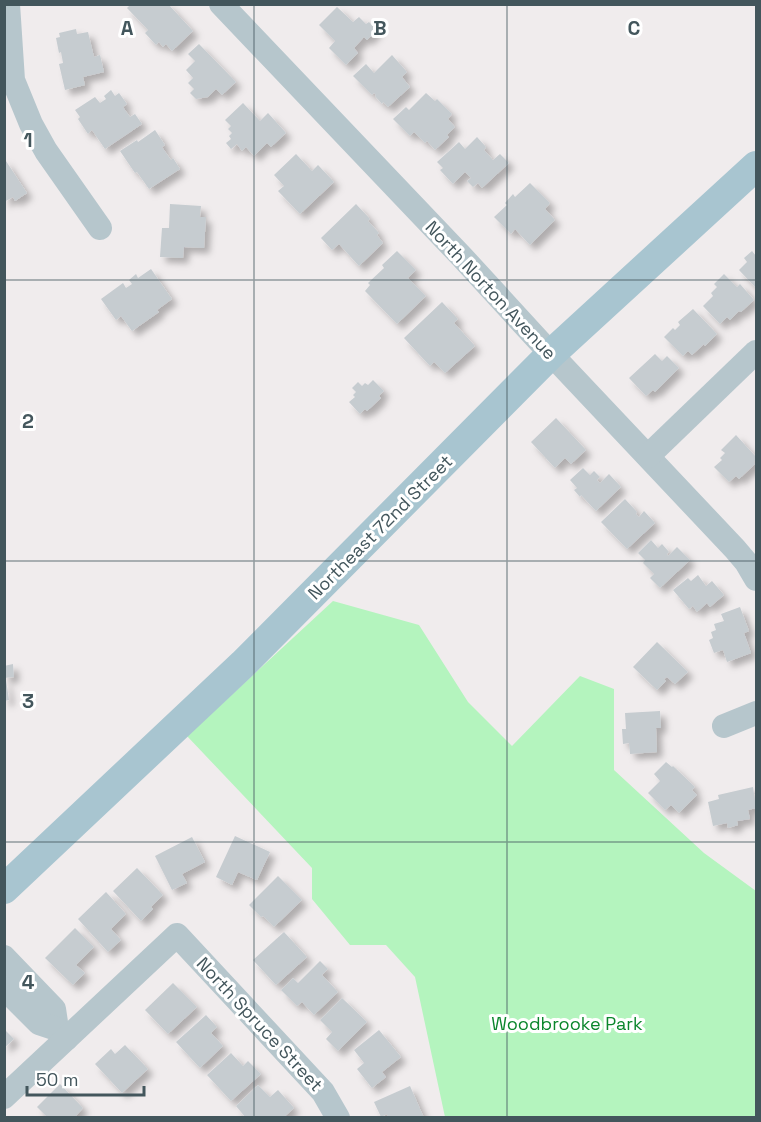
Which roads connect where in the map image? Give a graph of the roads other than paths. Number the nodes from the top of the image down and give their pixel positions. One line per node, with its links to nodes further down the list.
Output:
1 (8, 4): 4 (street)
2 (221, 4): 6 (street, North Norton Avenue)
3 (756, 166): 6 (main road, Northeast 72nd Street)
4 (100, 228)
5 (756, 352): 7 (street)
6 (551, 354): 7 (street, North Norton Avenue); 11 (main road, Northeast 72nd Street)
7 (648, 456): 8 (street, North Norton Avenue)
8 (756, 579)
9 (756, 712): 10 (street)
10 (724, 726)
11 (4, 889)
12 (4, 957): 14 (street)
13 (4, 988): 14 (street)
14 (61, 1034): 15 (street); 16 (street, North Spruce Street)
15 (4, 1096)
16 (338, 1118)

